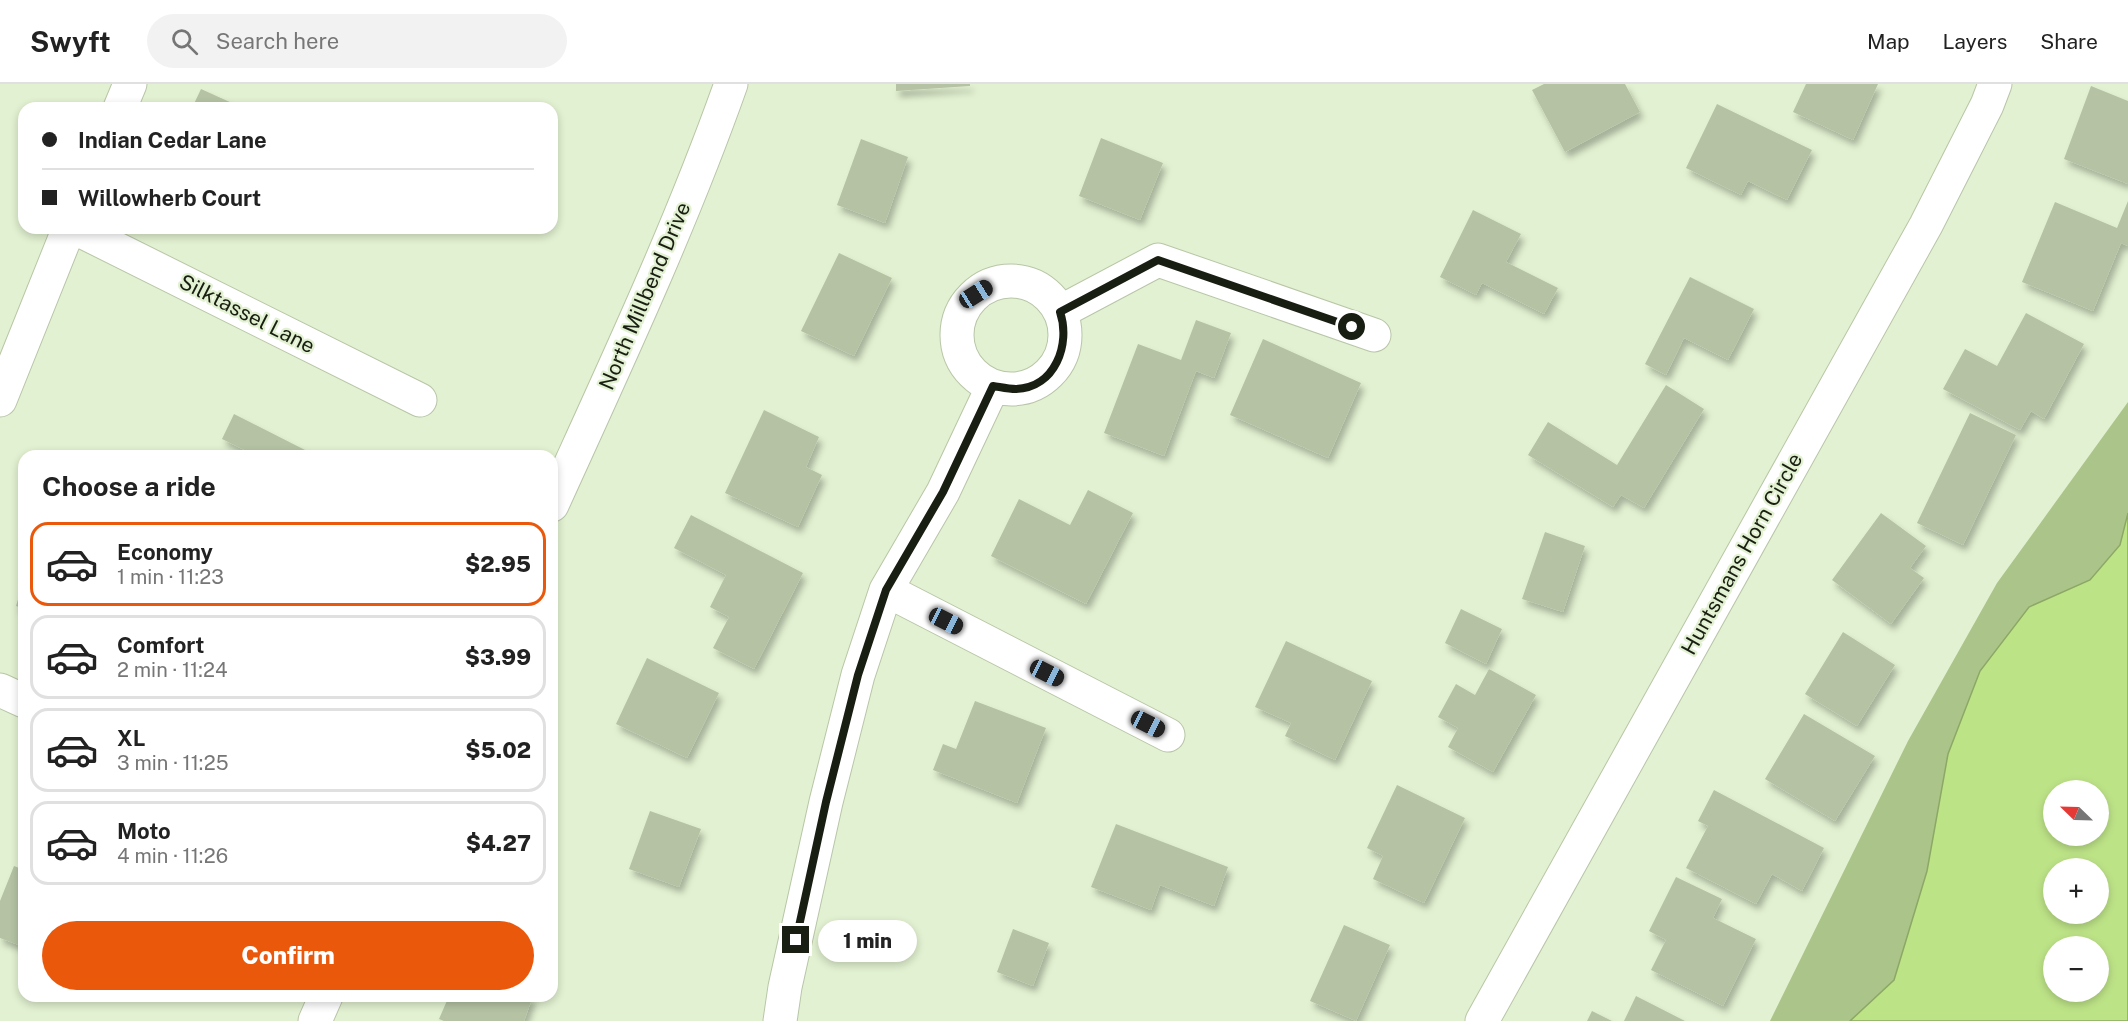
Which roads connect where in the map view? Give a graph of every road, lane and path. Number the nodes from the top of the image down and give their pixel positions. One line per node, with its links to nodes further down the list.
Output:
1 (130, 84): 4 (street)
2 (731, 84): 12 (street, North Millbend Drive)
3 (1995, 84): 20 (street, Huntsmans Horn Circle)
4 (122, 102)
5 (67, 234): 10 (street)
6 (87, 234): 11 (street, Silktassel Lane)
7 (1060, 312): 8 (street); 9 (street); 9 (street)
8 (1374, 335)
9 (993, 386): 13 (street)
10 (0, 400)
11 (420, 400)
12 (558, 492)
13 (886, 590): 16 (street); 19 (street)
14 (0, 690): 15 (street)
15 (18, 698)
16 (1168, 735)
17 (323, 1002): 18 (street)
18 (315, 1021)
19 (780, 1021)
20 (1482, 1021)

